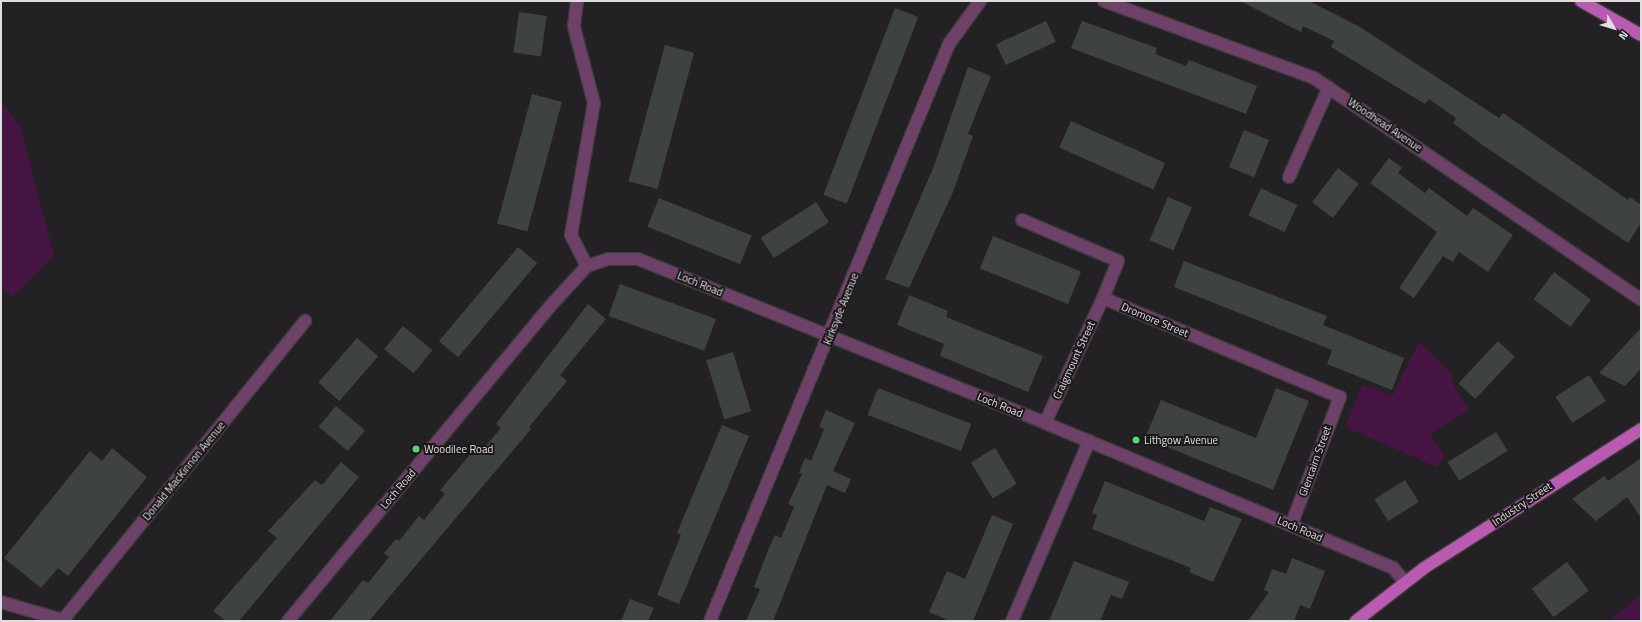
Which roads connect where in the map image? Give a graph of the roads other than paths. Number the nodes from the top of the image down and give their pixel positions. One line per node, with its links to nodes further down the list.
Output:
1 (577, 1): 9 (street)
2 (980, 1): 13 (street, Kirksyde Avenue)
3 (1104, 1): 6 (street, Woodhead Avenue)
4 (1581, 1): 5 (main road)
5 (1641, 35)
6 (1329, 87): 7 (street); 11 (street, Woodhead Avenue)
7 (1289, 177)
8 (1022, 220): 10 (street)
9 (587, 266): 13 (street, Loch Road); 22 (street, Loch Road)
10 (1103, 298): 14 (street, Dromore Street); 15 (street, Craigmount Street)
11 (1641, 299)
12 (305, 321): 21 (street, Donald MacKinnon Avenue)
13 (830, 338): 15 (street, Loch Road); 23 (street, Kirksyde Avenue)
14 (1340, 397): 18 (street, Glencairn Street)
15 (1045, 423): 17 (street, Loch Road)
16 (1641, 429): 19 (main road, Industry Street)
17 (1089, 441): 18 (street, Loch Road); 24 (street)
18 (1291, 525): 19 (street, Loch Road)
19 (1405, 582): 25 (main road, Industry Street)
20 (1, 602): 21 (street)
21 (65, 621)
22 (288, 621)
23 (710, 621)
24 (1012, 621)
25 (1356, 621)

